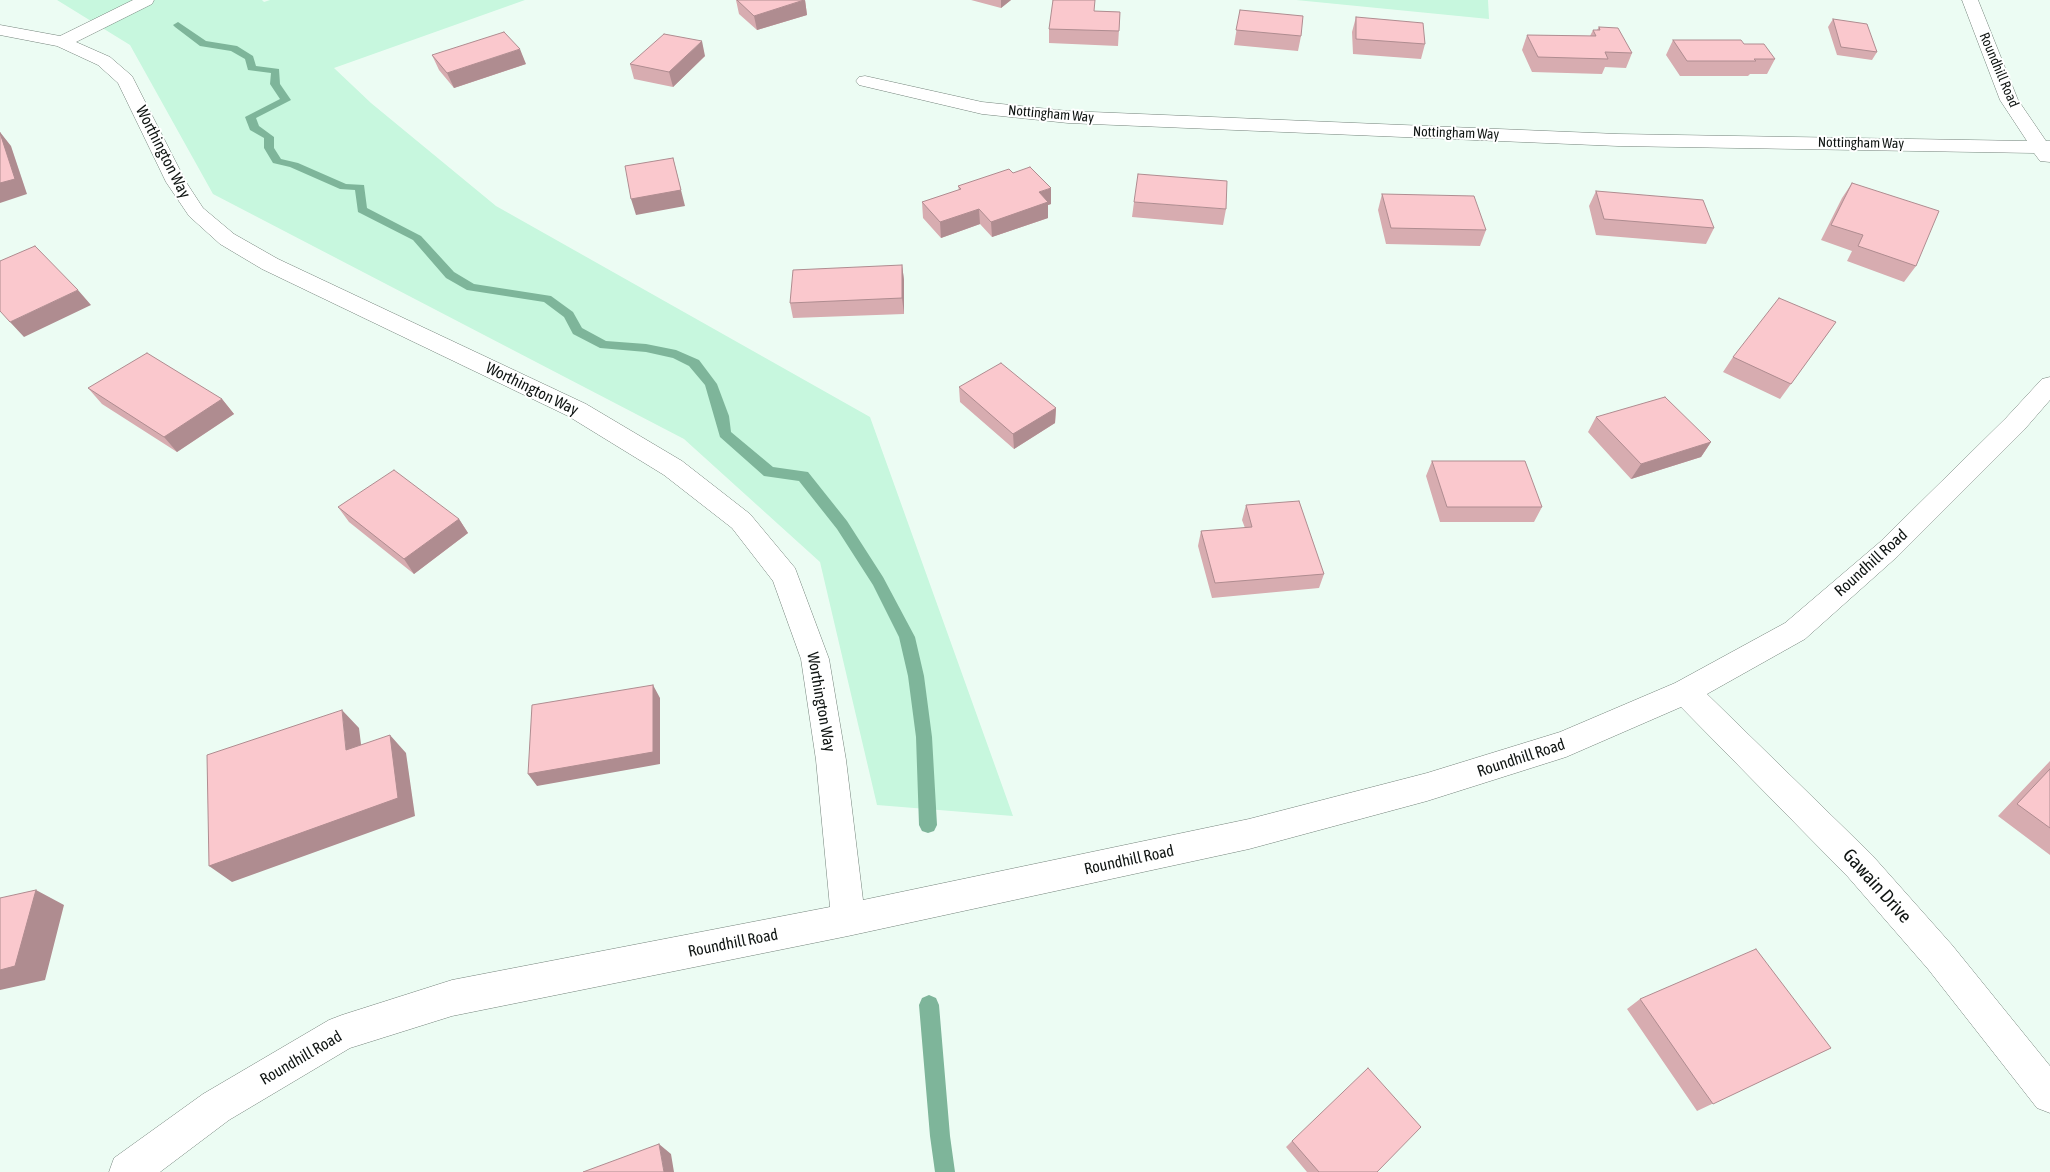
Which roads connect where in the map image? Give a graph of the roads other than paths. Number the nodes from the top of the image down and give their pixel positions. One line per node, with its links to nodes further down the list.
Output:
1 (146, 0): 4 (street)
2 (1970, 0): 6 (street, Roundhill Road)
3 (0, 30): 4 (street, Worthington Way)
4 (62, 42): 10 (street, Worthington Way)
5 (865, 81): 6 (street, Nottingham Way)
6 (2044, 146): 7 (street, Roundhill Road)
7 (2050, 162)
8 (2050, 385): 9 (street, Roundhill Road)
9 (1686, 692): 10 (street, Roundhill Road); 11 (street, Gawain Drive)
10 (848, 920): 12 (street, Roundhill Road)
11 (2050, 1095)
12 (128, 1172)

